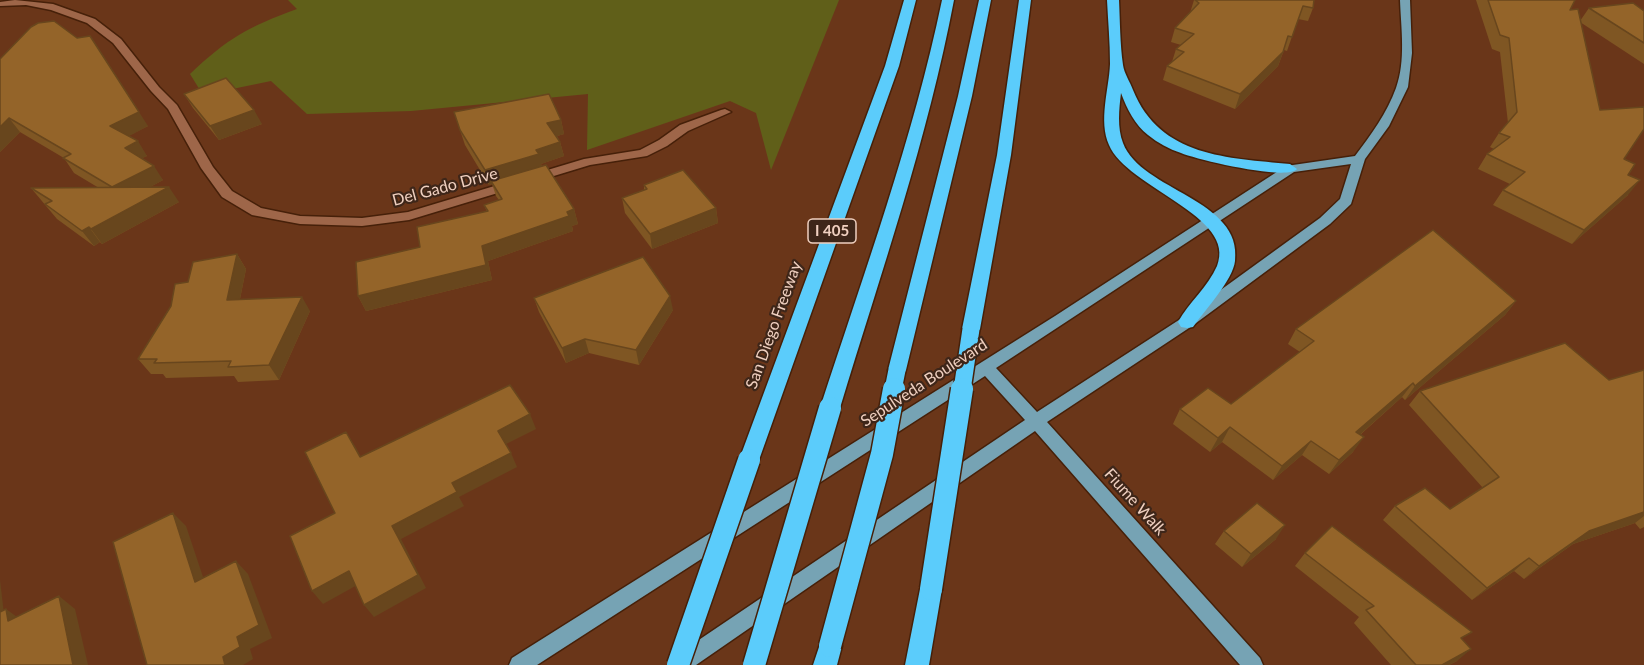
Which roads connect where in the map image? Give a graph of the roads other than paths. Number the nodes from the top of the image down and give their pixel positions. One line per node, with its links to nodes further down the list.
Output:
1 (910, 0): 18 (highway, San Diego Freeway / I 405, bridge)
2 (948, 0): 19 (highway, bridge)
3 (986, 0): 16 (highway, bridge)
4 (1025, 0): 20 (highway, bridge)
5 (1113, 0): 8 (highway)
6 (1406, 0): 10 (main road)
7 (3, 4): 9 (street, Del Gado Drive)
8 (1116, 65): 11 (highway); 12 (highway)
9 (725, 112)
10 (1359, 159): 11 (main road, Sepulveda Boulevard); 13 (main road)
11 (1290, 169): 12 (main road, Sepulveda Boulevard)
12 (1215, 220): 13 (highway); 14 (main road, Sepulveda Boulevard)
13 (1187, 322): 15 (main road)
14 (986, 367): 15 (main road, Fiume Walk); 17 (main road, Sepulveda Boulevard)
15 (1036, 421): 18 (main road); 21 (main road, Fiume Walk)
16 (828, 655)
17 (519, 665)
18 (679, 665)
19 (754, 665)
20 (917, 665)
21 (1253, 665)

